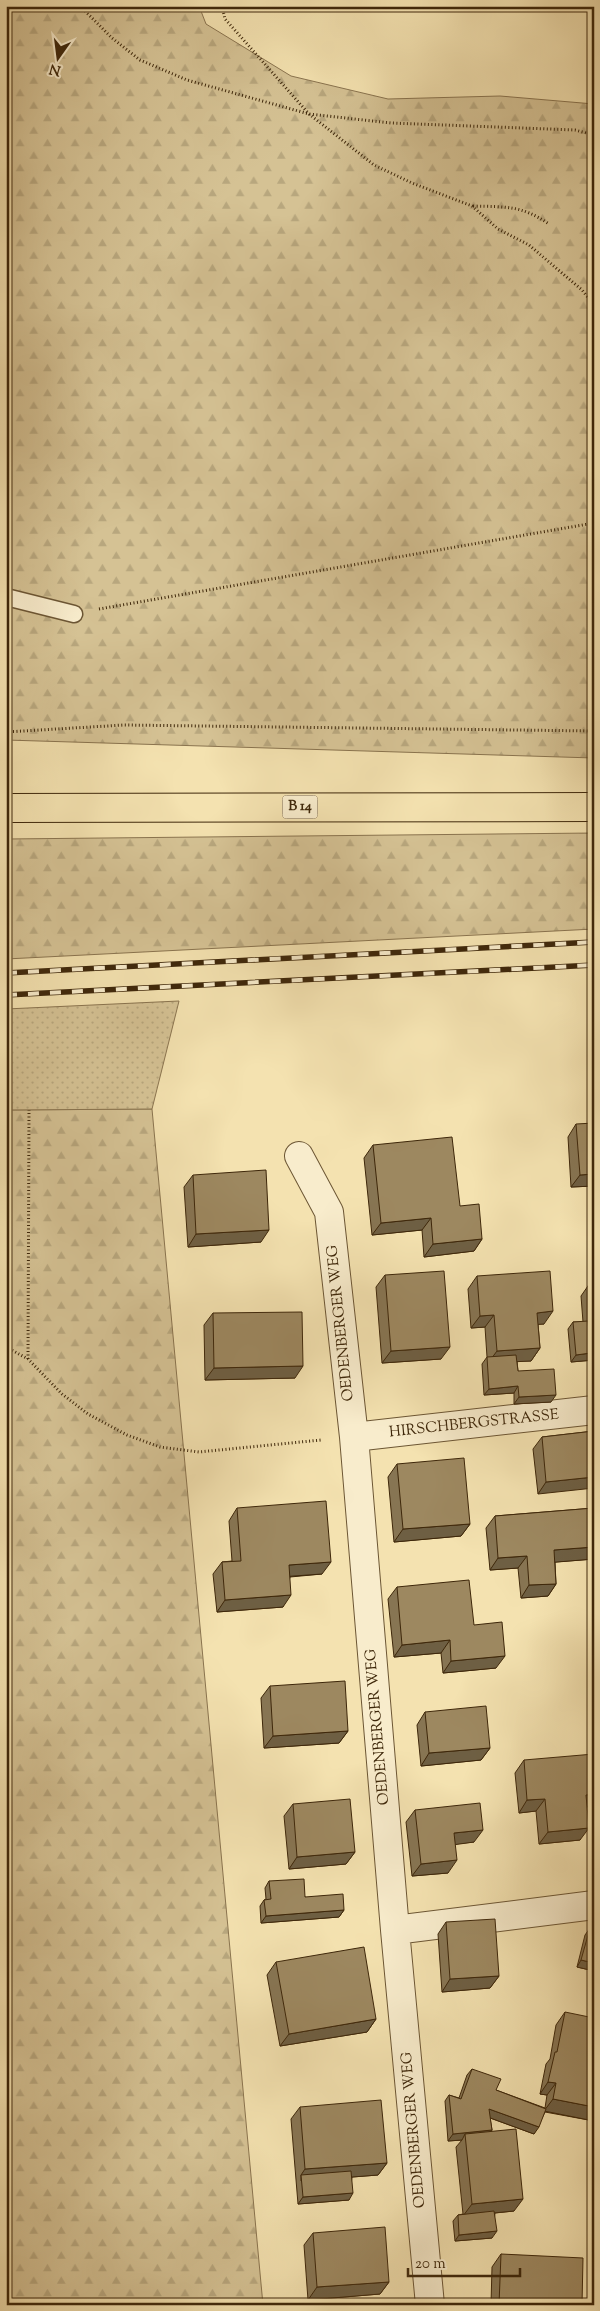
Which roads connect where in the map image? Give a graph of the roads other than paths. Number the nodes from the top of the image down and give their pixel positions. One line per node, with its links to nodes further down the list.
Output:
1 (6, 597): 2 (lane)
2 (74, 614)
3 (594, 807): 4 (main road, B 14)
4 (6, 808)
5 (299, 1156): 7 (street, OEDENBERGER WEG)
6 (594, 1410): 7 (street, HIRSCHBERGSTRASSE)
7 (354, 1437): 9 (street, OEDENBERGER WEG)
8 (594, 1905): 9 (street)
9 (395, 1930): 10 (street, OEDENBERGER WEG)
10 (430, 2305)

